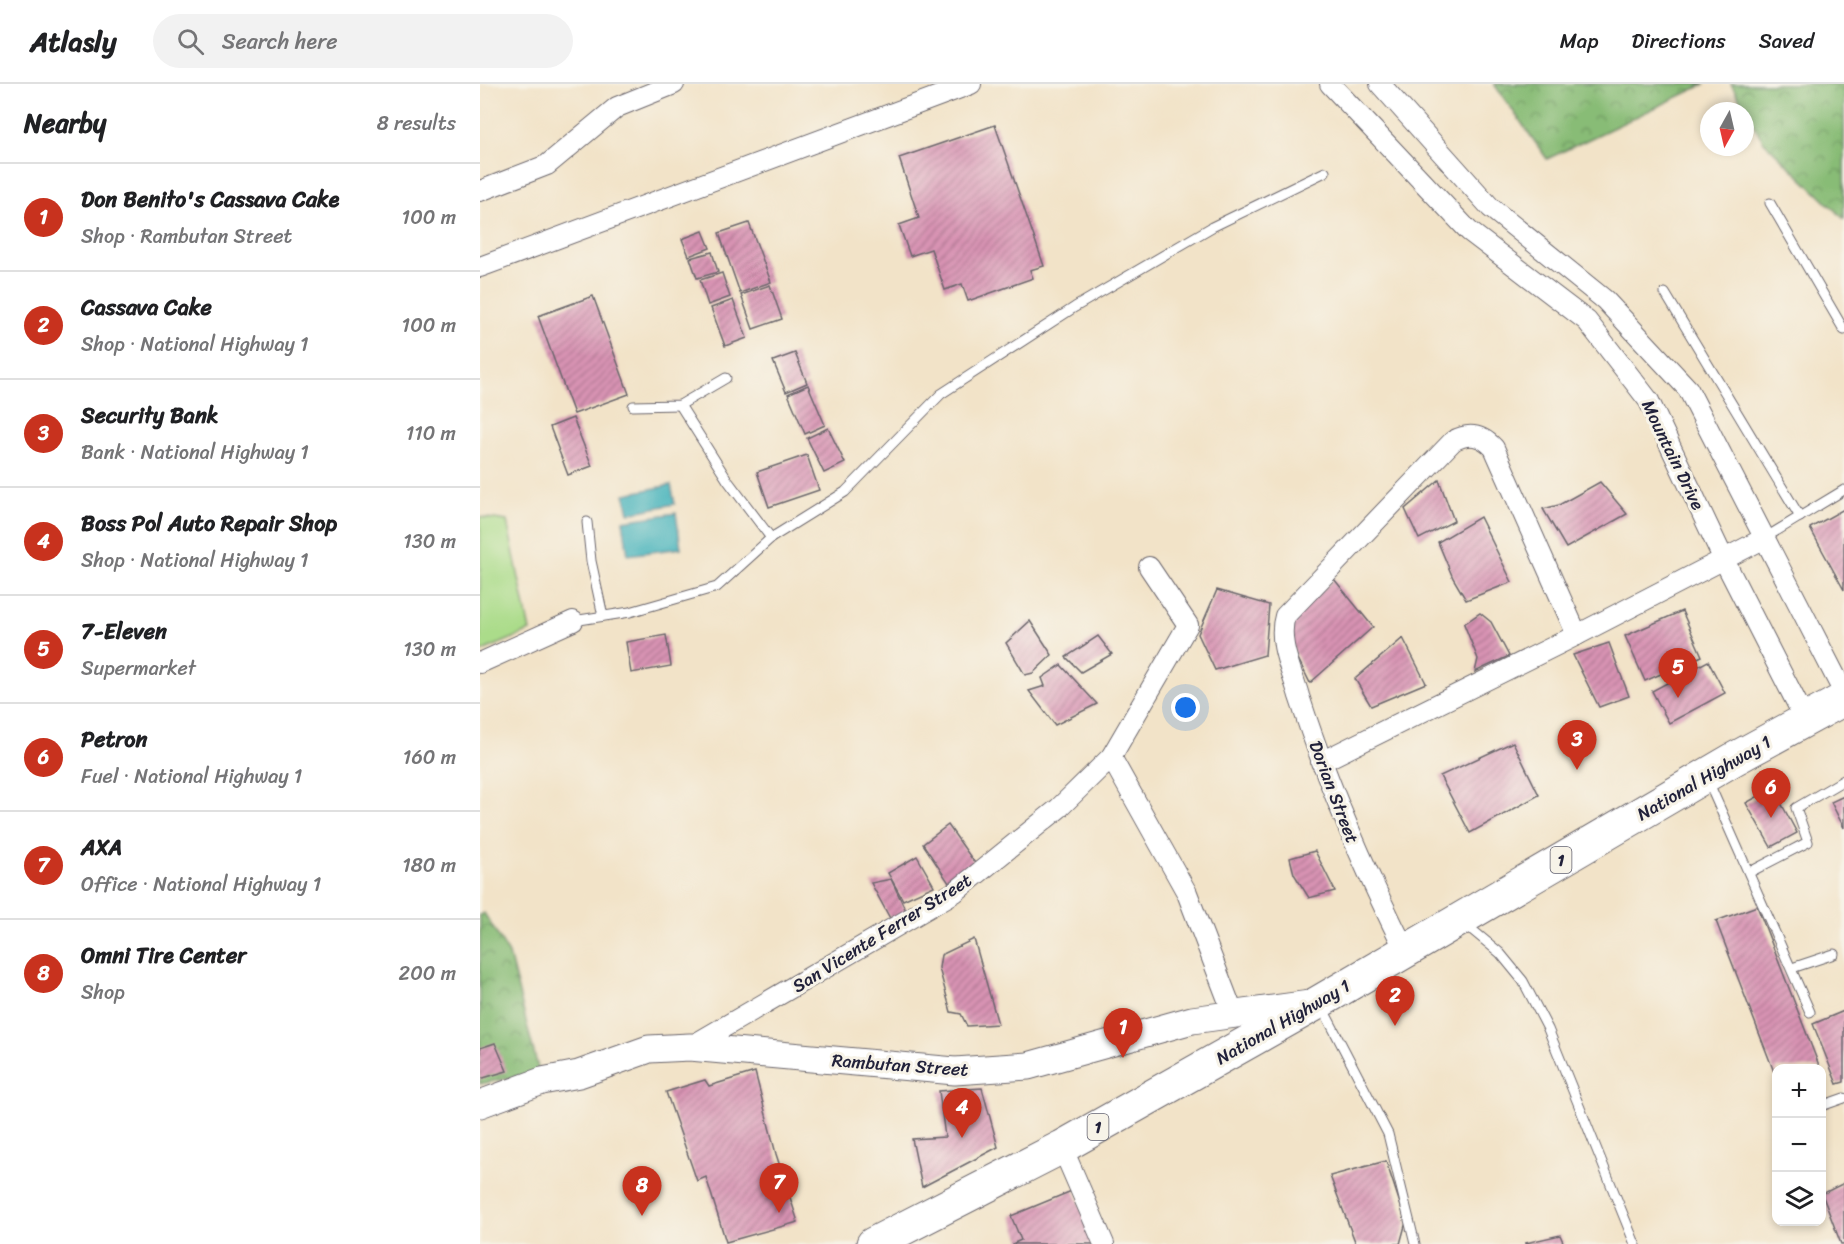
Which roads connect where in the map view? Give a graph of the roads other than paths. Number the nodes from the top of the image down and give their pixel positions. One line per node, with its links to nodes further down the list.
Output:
1 (674, 84): 6 (street)
2 (971, 84): 8 (street)
3 (1330, 84): 19 (street, Mountain Drive)
4 (1380, 84): 18 (street)
5 (1326, 172): 17 (lane)
6 (480, 191)
7 (1770, 203): 10 (lane)
8 (480, 267)
9 (1665, 293): 15 (lane)
10 (1844, 330)
11 (726, 378): 12 (lane)
12 (680, 405): 13 (lane); 17 (lane)
13 (633, 406)
14 (1844, 490): 15 (lane)
15 (1800, 517): 18 (lane)
16 (587, 522): 21 (lane)
17 (771, 538): 21 (lane)
18 (1763, 538): 19 (street); 25 (street)
19 (1724, 560): 23 (street); 27 (street, Mountain Drive)
20 (1149, 567): 28 (street, San Vicente Ferrer Street)
21 (603, 616): 22 (lane)
22 (573, 621): 24 (street)
23 (1577, 635): 29 (street); 29 (street, Dorian Street)
24 (480, 663)
25 (1844, 693)
26 (1844, 699): 27 (highway, National Highway 1 / 1)
27 (1804, 719): 30 (highway, National Highway 1 / 1)
28 (1111, 757): 39 (street); 40 (street, San Vicente Ferrer Street)
29 (1320, 762): 34 (street, Dorian Street)
30 (1707, 777): 32 (lane); 33 (highway, National Highway 1 / 1)
31 (1844, 780): 32 (lane)
32 (1750, 872): 36 (lane)
33 (1459, 919): 34 (highway, National Highway 1 / 1); 48 (lane)
34 (1405, 950): 37 (highway, National Highway 1 / 1)
35 (1834, 954): 36 (lane)
36 (1792, 968): 38 (lane)
37 (1319, 1002): 39 (street, Rambutan Street); 44 (highway, National Highway 1 / 1); 47 (lane)
38 (1810, 1012)
39 (1233, 1014): 40 (street, Rambutan Street)
40 (690, 1047): 42 (street, San Vicente Ferrer Street)
41 (1844, 1098): 43 (lane)
42 (480, 1104)
43 (1826, 1104)
44 (1062, 1147): 45 (highway, National Highway 1 / 1); 46 (street)
45 (873, 1244)
46 (1104, 1244)
47 (1415, 1244)
48 (1635, 1244)

